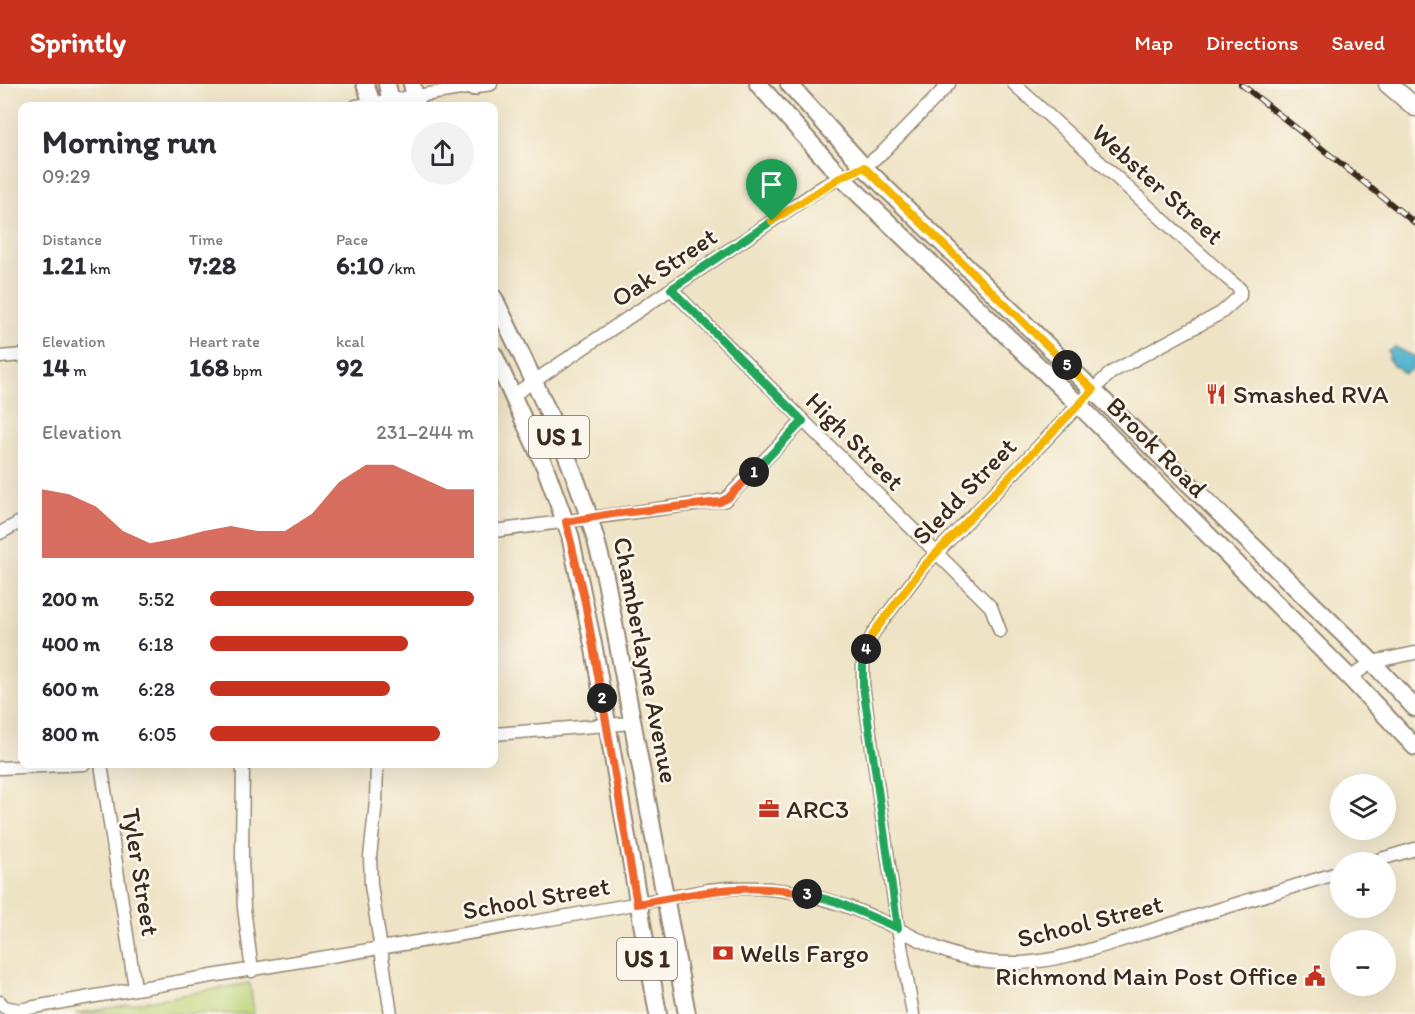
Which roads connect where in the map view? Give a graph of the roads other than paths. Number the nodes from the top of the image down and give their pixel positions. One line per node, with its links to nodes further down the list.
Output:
1 (365, 84): 11 (main road)
2 (387, 84): 12 (main road)
3 (491, 84): 9 (street)
4 (758, 84): 16 (main road, Brook Road)
5 (789, 84): 15 (main road, Brook Road)
6 (949, 84): 15 (street, Oak Street)
7 (1014, 84): 18 (street, Webster Street)
8 (1388, 84): 14 (highway)
9 (466, 86): 10 (street)
10 (414, 96): 13 (street)
11 (367, 102)
12 (391, 102)
13 (397, 102)
14 (1415, 107)
15 (864, 167): 16 (street, Oak Street); 24 (main road, Brook Road)
16 (841, 177): 17 (street, Oak Street); 26 (main road, Brook Road)
17 (671, 289): 23 (street, Oak Street); 27 (street, High Street)
18 (1240, 296): 24 (street, Sledd Street)
19 (498, 309): 23 (main road, Chamberlayne Avenue / US 1)
20 (18, 355): 21 (street)
21 (0, 357)
22 (498, 365): 25 (main road, Chamberlayne Avenue / US 1)
23 (533, 382): 25 (street, Oak Street); 28 (main road, Chamberlayne Avenue / US 1)
24 (1093, 390): 26 (street, Sledd Street); 36 (main road, Brook Road)
25 (512, 396): 29 (main road, Chamberlayne Avenue / US 1)
26 (1078, 404): 33 (street, Sledd Street); 37 (main road, Brook Road)
27 (803, 421): 28 (street); 33 (street, High Street)
28 (591, 518): 29 (street); 39 (main road, Chamberlayne Avenue / US 1)
29 (566, 522): 31 (street); 40 (main road, Chamberlayne Avenue / US 1)
30 (18, 523): 32 (street)
31 (498, 530)
32 (0, 533)
33 (936, 553): 34 (street, High Street); 53 (street, Sledd Street)
34 (1000, 631)
35 (1415, 653): 36 (street)
36 (1372, 662): 37 (street); 38 (main road, Brook Road)
37 (1350, 678): 42 (main road, Brook Road)
38 (1415, 708)
39 (632, 723): 40 (street); 51 (main road, Chamberlayne Avenue / US 1)
40 (607, 725): 41 (street); 52 (main road, Chamberlayne Avenue / US 1)
41 (498, 734)
42 (1415, 747)
43 (18, 767): 44 (street)
44 (0, 768)
45 (102, 768): 56 (street, Tyler Street)
46 (243, 768): 55 (street)
47 (377, 768): 54 (street)
48 (1415, 849): 49 (street)
49 (1396, 855)
50 (1330, 875): 53 (street, School Street)
51 (666, 899): 52 (street, School Street); 53 (street, School Street); 60 (main road, Chamberlayne Avenue / US 1)
52 (637, 904): 54 (street, School Street); 59 (main road, Chamberlayne Avenue / US 1)
53 (898, 928): 61 (street, Sledd Street)
54 (380, 947): 55 (street, School Street); 58 (street)
55 (252, 971): 56 (street, School Street)
56 (135, 988): 57 (street, School Street)
57 (2, 1005)
58 (391, 1014)
59 (658, 1014)
60 (687, 1014)
61 (913, 1014)

